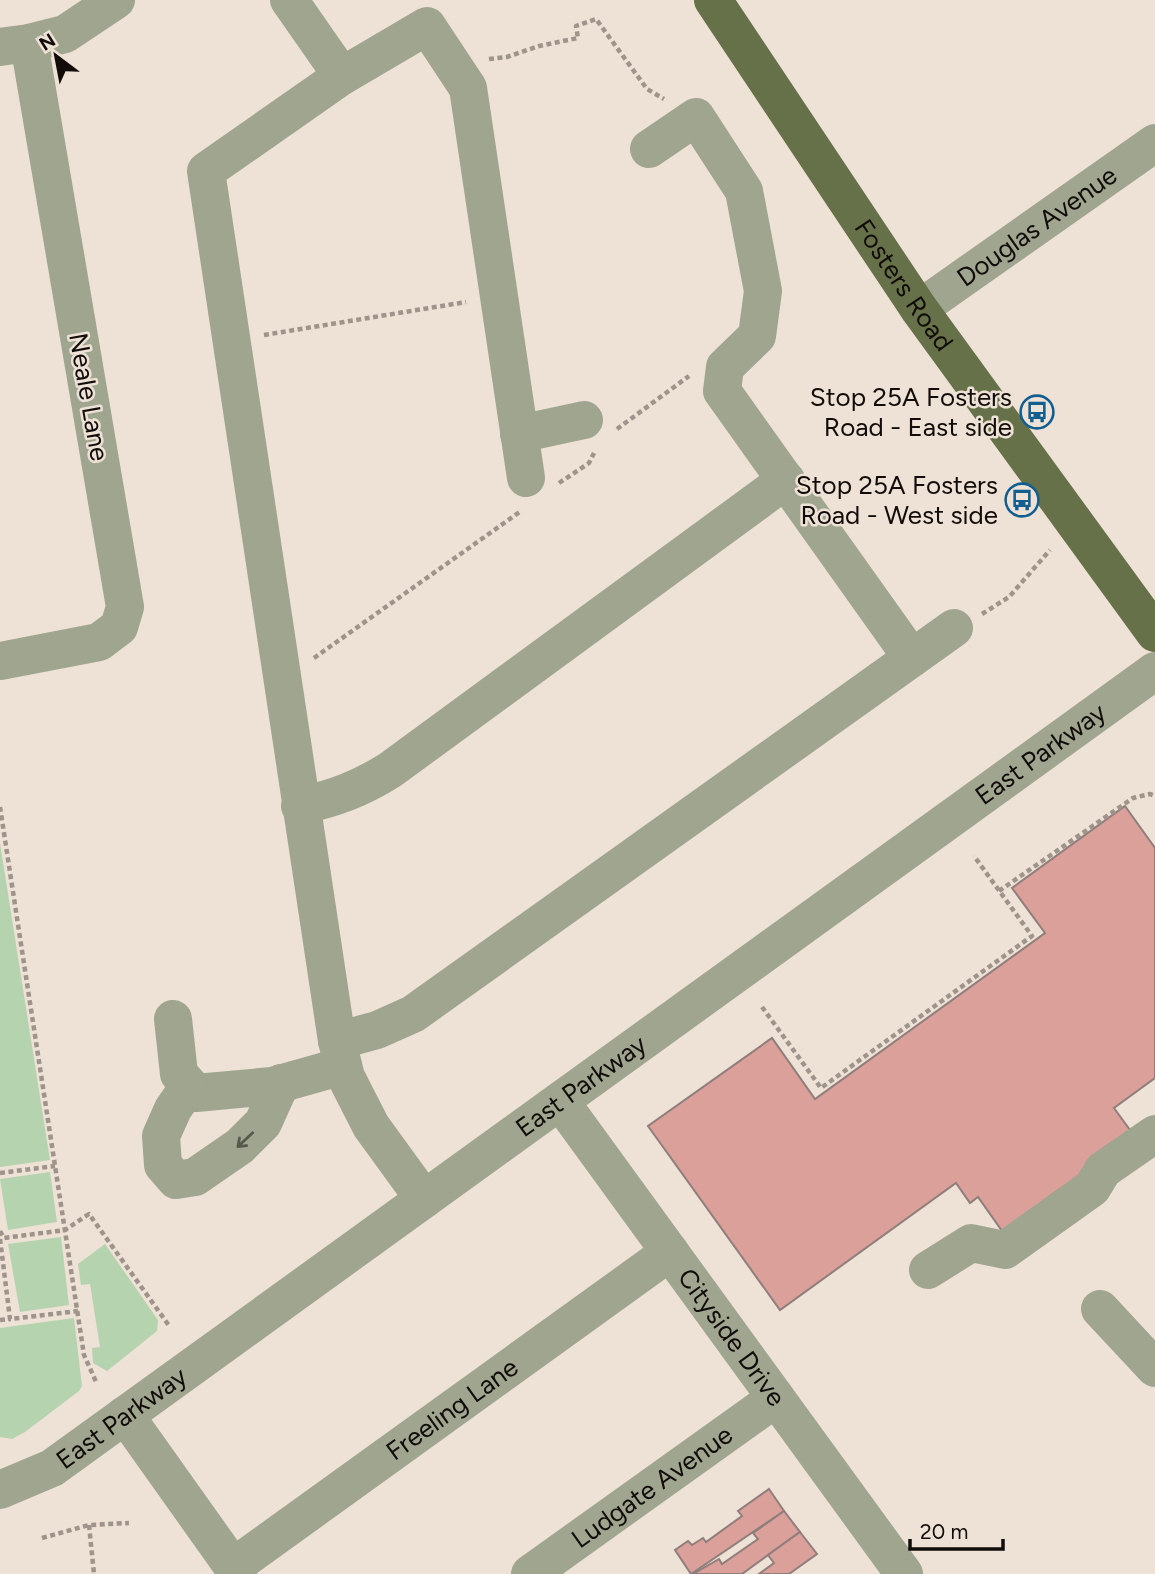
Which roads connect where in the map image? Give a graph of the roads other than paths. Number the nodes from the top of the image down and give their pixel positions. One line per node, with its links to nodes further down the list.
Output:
1 (116, 0): 5 (street)
2 (289, 0): 7 (street)
3 (703, 0): 6 (main road, Fosters Road)
4 (713, 0): 6 (main road, Fosters Road)
5 (14, 45): 18 (street, Neale Lane)
6 (758, 70): 10 (main road, Fosters Road)
7 (342, 76): 11 (street); 20 (street)
8 (1155, 144): 10 (street, Douglas Avenue)
9 (649, 149): 13 (street)
10 (919, 309): 16 (main road, Fosters Road)
11 (519, 434): 12 (street); 14 (street)
12 (597, 434)
13 (786, 480): 17 (street); 20 (street)
14 (534, 492)
15 (954, 628): 17 (street)
16 (1155, 633)
17 (912, 658): 22 (street)
18 (0, 661)
19 (1155, 671): 25 (street, East Parkway)
20 (300, 806): 22 (street)
21 (173, 1019): 24 (street)
22 (340, 1053): 23 (street); 27 (street)
23 (281, 1083): 24 (street); 24 (street, one-way to 24)
24 (189, 1086)
25 (560, 1101): 27 (street, East Parkway); 28 (street, Cityside Drive)
26 (1155, 1134): 29 (street)
27 (424, 1199): 35 (street, East Parkway)
28 (670, 1252): 34 (street, Cityside Drive); 37 (street, Freeling Lane)
29 (928, 1270)
30 (1100, 1309): 31 (street)
31 (1155, 1368)
32 (1155, 1375): 33 (street)
33 (1155, 1383)
34 (776, 1398): 38 (street, Ludgate Avenue); 39 (street, Cityside Drive)
35 (125, 1415): 36 (street, East Parkway); 37 (street)
36 (0, 1490)
37 (236, 1570)
38 (530, 1574)
39 (904, 1574)

